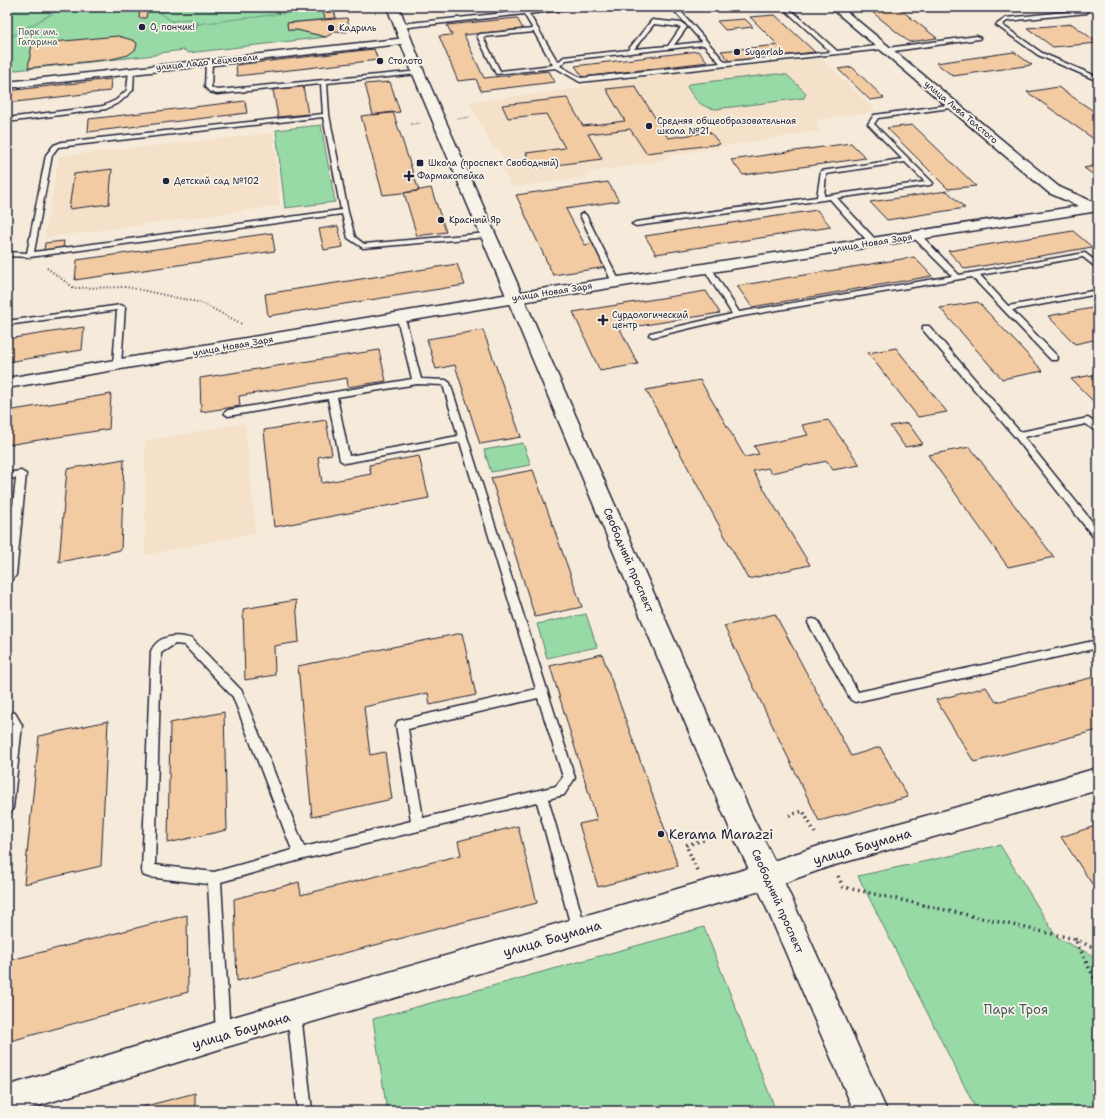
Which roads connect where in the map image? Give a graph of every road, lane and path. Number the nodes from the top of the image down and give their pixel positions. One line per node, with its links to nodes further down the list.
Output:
1 (64, 7): 22 (path)
2 (152, 7): 17 (path)
3 (286, 7): 15 (path)
4 (316, 7): 13 (path)
5 (352, 7): 11 (path)
6 (393, 7): 19 (main road, Свободный проспект)
7 (578, 7): 16 (lane)
8 (674, 7): 24 (lane)
9 (785, 7): 28 (lane)
10 (835, 7): 26 (street, улица Льва Толстого)
11 (333, 9)
12 (322, 10): 13 (path)
13 (317, 11): 15 (path)
14 (1085, 12): 34 (lane)
15 (287, 13): 18 (path)
16 (526, 13): 19 (lane); 20 (lane)
17 (173, 22): 18 (path); 18 (path)
18 (198, 24)
19 (400, 26): 23 (main road, Свободный проспект)
20 (536, 30): 31 (lane); 31 (lane)
21 (977, 38): 26 (lane)
22 (7, 39)
23 (406, 41): 29 (street, улица Ладо Кецховели); 33 (main road, Свободный проспект)
24 (705, 43): 25 (lane); 30 (lane)
25 (670, 47): 27 (lane); 27 (lane)
26 (885, 48): 28 (lane); 37 (street, улица Льва Толстого)
27 (629, 52): 31 (lane)
28 (836, 53): 30 (lane)
29 (209, 62): 32 (street, улица Ладо Кецховели); 35 (lane)
30 (724, 64): 31 (lane)
31 (557, 66)
32 (131, 71): 36 (street, улица Ладо Кецховели); 41 (lane)
33 (418, 72): 35 (lane); 51 (main road, Свободный проспект)
34 (1098, 79)
35 (324, 82): 38 (lane)
36 (7, 85)
37 (955, 106): 44 (lane); 47 (street, улица Льва Толстого)
38 (326, 115): 48 (lane); 55 (lane)
39 (470, 117): 40 (path)
40 (460, 118)
41 (7, 120)
42 (419, 123): 43 (path)
43 (411, 124)
44 (907, 160): 45 (lane); 46 (lane)
45 (832, 197): 46 (lane); 53 (lane)
46 (820, 198): 50 (lane)
47 (1096, 208): 52 (street, улица Новая Заря)
48 (345, 212): 51 (lane); 55 (lane)
49 (583, 215): 60 (lane)
50 (636, 224)
51 (488, 235): 62 (main road, Свободный проспект)
52 (917, 236): 53 (street, улица Новая Заря); 59 (lane)
53 (873, 242): 57 (street, улица Новая Заря)
54 (7, 254): 55 (lane)
55 (30, 255): 67 (path)
56 (1098, 267): 58 (lane)
57 (708, 269): 60 (street, улица Новая Заря); 64 (lane)
58 (974, 274): 59 (lane); 63 (lane)
59 (956, 277): 64 (lane)
60 (616, 282): 62 (street, улица Новая Заря)
61 (1098, 292): 63 (lane)
62 (516, 298): 65 (street, улица Новая Заря); 97 (main road, Свободный проспект)
63 (1008, 308): 70 (lane)
64 (737, 315): 69 (lane)
65 (401, 318): 71 (street, улица Новая Заря); 72 (lane)
66 (7, 323): 71 (lane)
67 (248, 328)
68 (926, 328): 77 (lane)
69 (653, 335)
70 (1054, 358)
71 (117, 365): 73 (street, улица Новая Заря)
72 (417, 381): 74 (lane); 78 (lane)
73 (7, 383)
74 (332, 396): 75 (lane); 78 (lane)
75 (228, 413)
76 (1098, 430): 77 (lane)
77 (1018, 435): 82 (lane)
78 (463, 438): 86 (lane)
79 (7, 476): 80 (lane)
80 (17, 508): 81 (lane); 83 (lane)
81 (7, 510)
82 (1098, 536)
83 (7, 579)
84 (814, 622): 85 (lane)
85 (1098, 644)
86 (543, 692): 89 (lane); 92 (lane)
87 (7, 716): 90 (lane)
88 (1098, 779): 97 (street, улица Баумана)
89 (541, 795): 92 (lane); 100 (lane)
90 (7, 808)
91 (789, 815): 93 (path)
92 (418, 825): 95 (lane)
93 (815, 834)
94 (704, 840): 99 (path)
95 (300, 854): 98 (lane); 98 (lane)
96 (837, 874): 101 (path)
97 (767, 876): 99 (street, улица Баумана); 108 (main road, Свободный проспект)
98 (214, 878): 105 (lane)
99 (705, 894): 100 (street, улица Баумана)
100 (579, 930): 104 (street, улица Баумана)
101 (1075, 939): 102 (path); 103 (path)
102 (1098, 950)
103 (1098, 986)
104 (294, 1014): 105 (street, улица Баумана); 107 (lane)
105 (223, 1034): 106 (street, улица Баумана)
106 (20, 1103)
107 (305, 1111)
108 (871, 1111)

